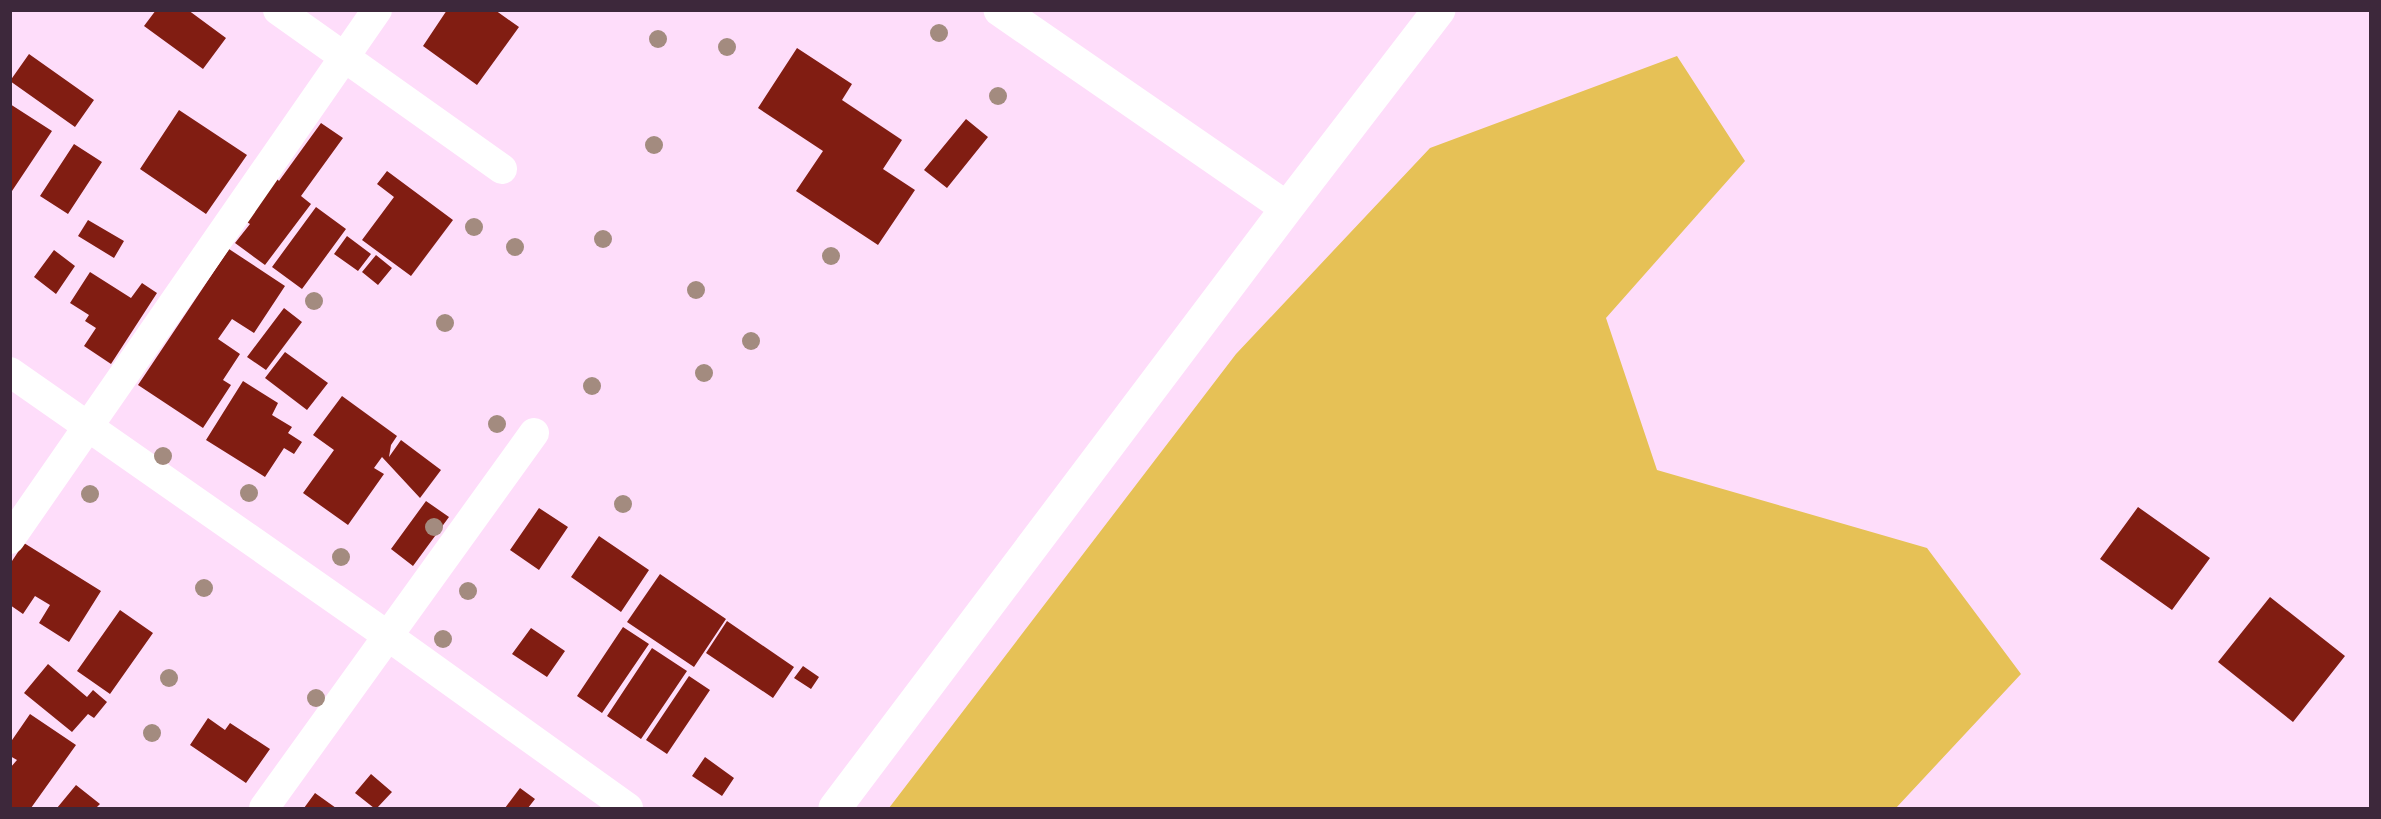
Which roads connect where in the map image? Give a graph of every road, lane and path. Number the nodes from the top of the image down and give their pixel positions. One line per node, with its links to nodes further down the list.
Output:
1 (278, 10): 5 (street)
2 (378, 10): 5 (street)
3 (1000, 10): 7 (street)
4 (1439, 10): 7 (street)
5 (345, 58): 6 (street); 9 (street)
6 (502, 169)
7 (1287, 208): 15 (street)
8 (10, 372): 9 (street)
9 (88, 427): 11 (street); 12 (street)
10 (534, 433): 12 (street)
11 (10, 539)
12 (388, 636): 13 (street); 14 (street)
13 (264, 808)
14 (628, 808)
15 (835, 808)

